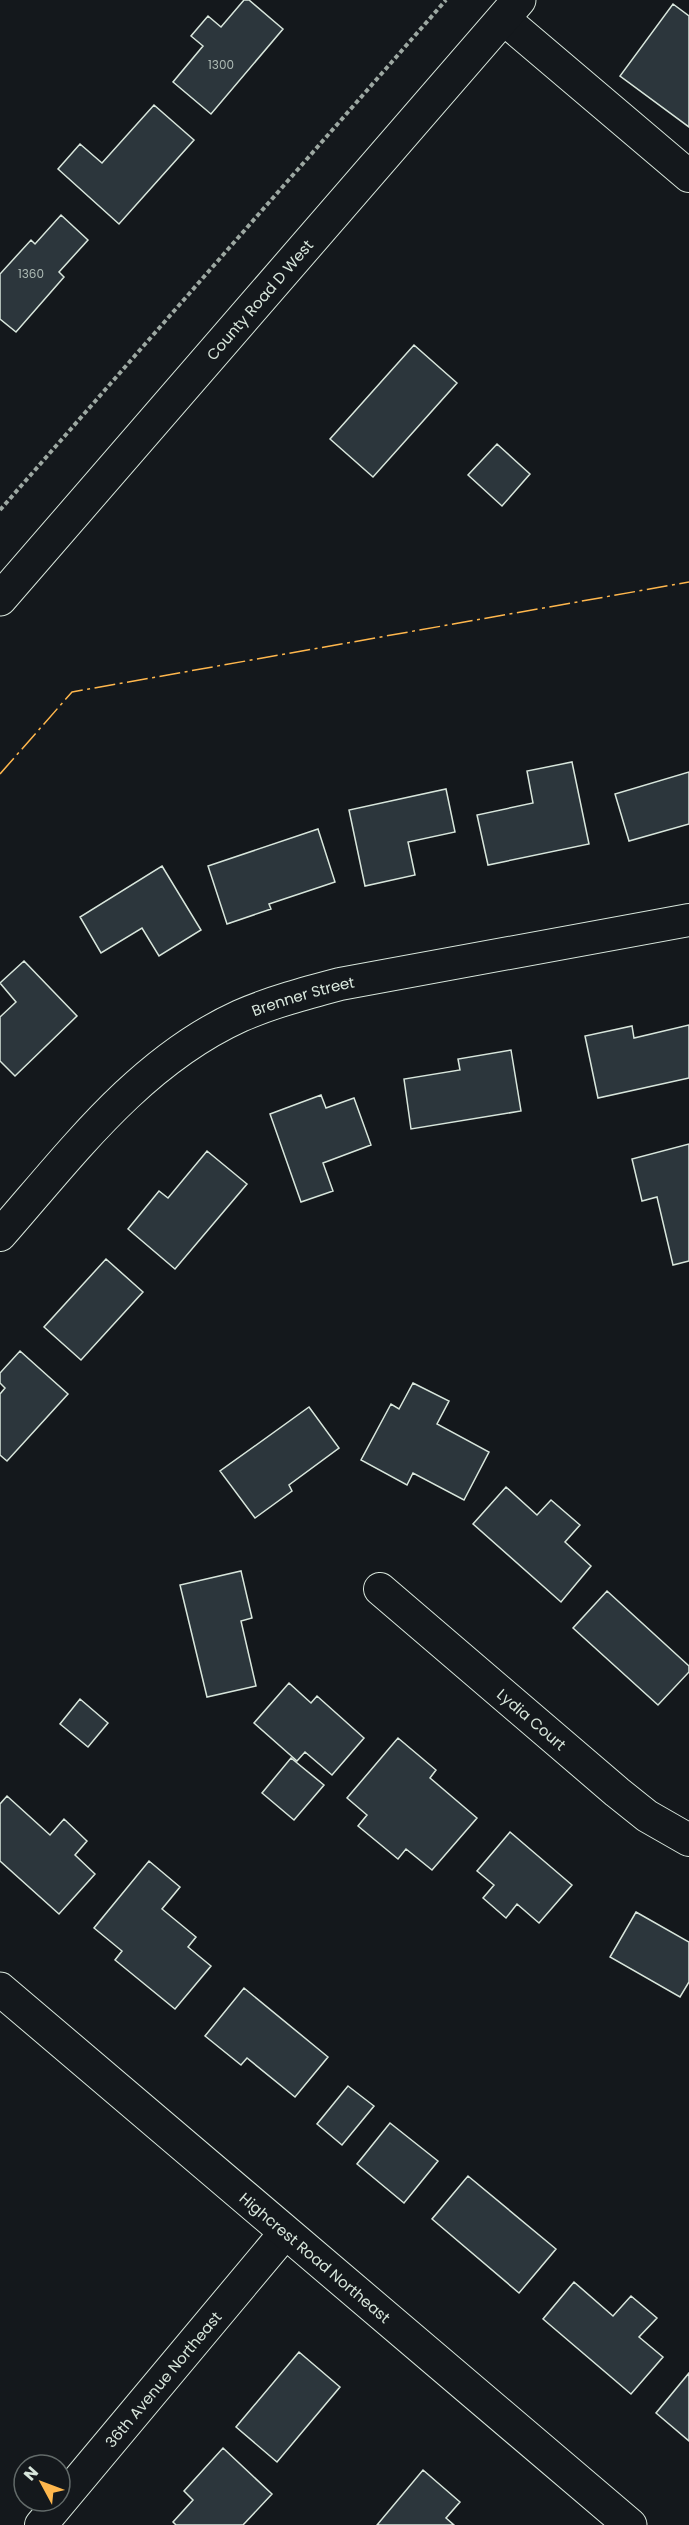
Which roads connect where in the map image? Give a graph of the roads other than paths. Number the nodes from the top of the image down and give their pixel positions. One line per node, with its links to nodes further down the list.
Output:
1 (512, 9): 2 (street); 3 (street, County Road D West)
2 (689, 176)
3 (0, 599)
4 (689, 920): 5 (street, Brenner Street)
5 (0, 1235)
6 (380, 1589): 7 (street, Lydia Court)
7 (689, 1840)
8 (0, 1989): 9 (street, Highcrest Road Northeast)
9 (285, 2233): 10 (street, 36th Avenue Northeast); 11 (street, Highcrest Road Northeast)
10 (41, 2525)
11 (630, 2525)

